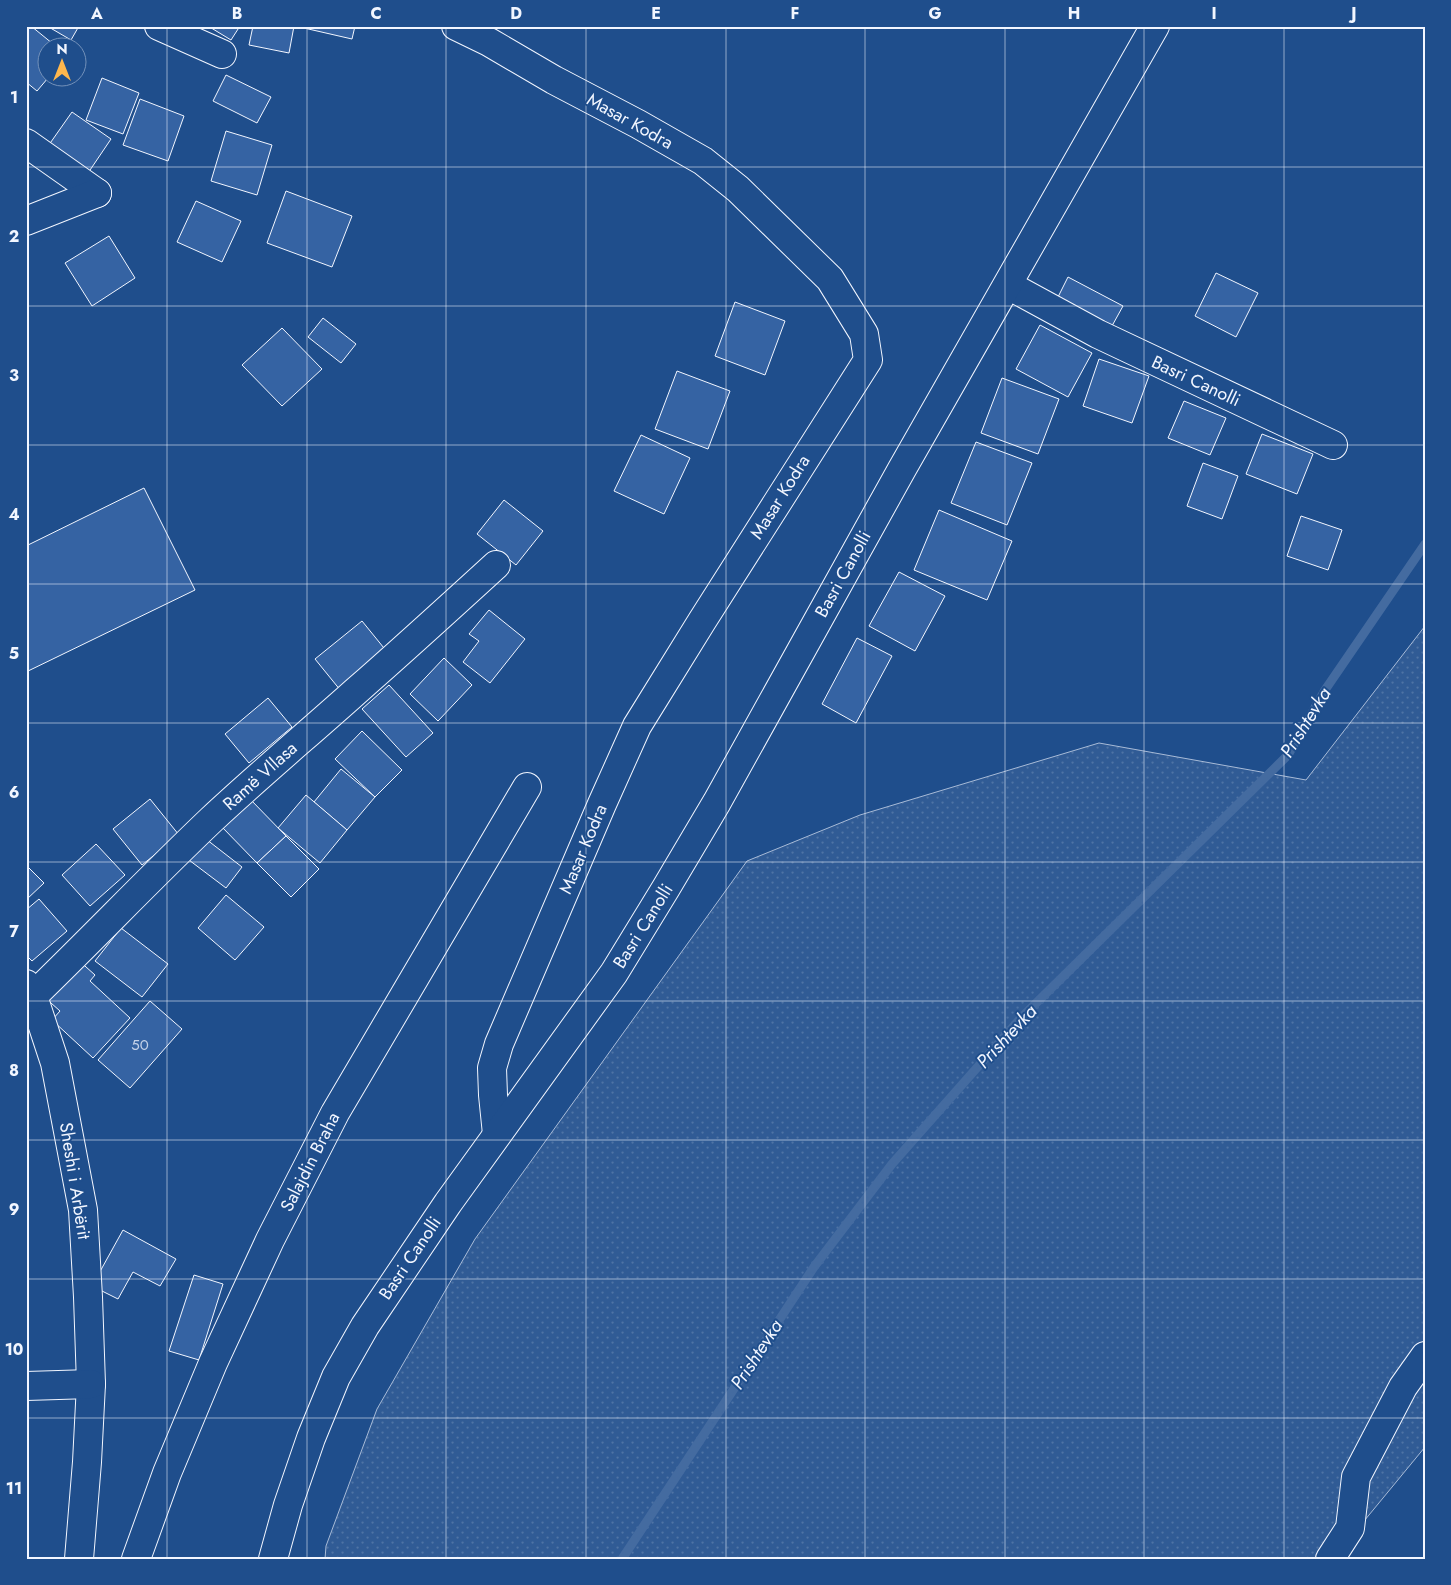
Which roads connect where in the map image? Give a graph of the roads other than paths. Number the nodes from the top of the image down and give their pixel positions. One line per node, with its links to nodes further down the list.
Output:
1 (158, 26): 4 (street)
2 (456, 26): 12 (street, Masar Kodra)
3 (1155, 26): 7 (street, Basri Canolli)
4 (222, 54)
5 (26, 143): 6 (street)
6 (26, 221)
7 (1008, 285): 8 (street, Basri Canolli); 12 (street, Basri Canolli)
8 (1333, 445)
9 (496, 565): 11 (street, Ramë Vllasa)
10 (528, 787): 17 (street, Salajdin Braha)
11 (29, 990): 14 (street, Sheshi i Arbërit)
12 (497, 1134): 18 (street, Basri Canolli)
13 (1425, 1356): 19 (street)
14 (91, 1384): 15 (street); 16 (street, Sheshi i Arbërit)
15 (26, 1386)
16 (79, 1559)
17 (136, 1559)
18 (273, 1559)
19 (1330, 1559)

